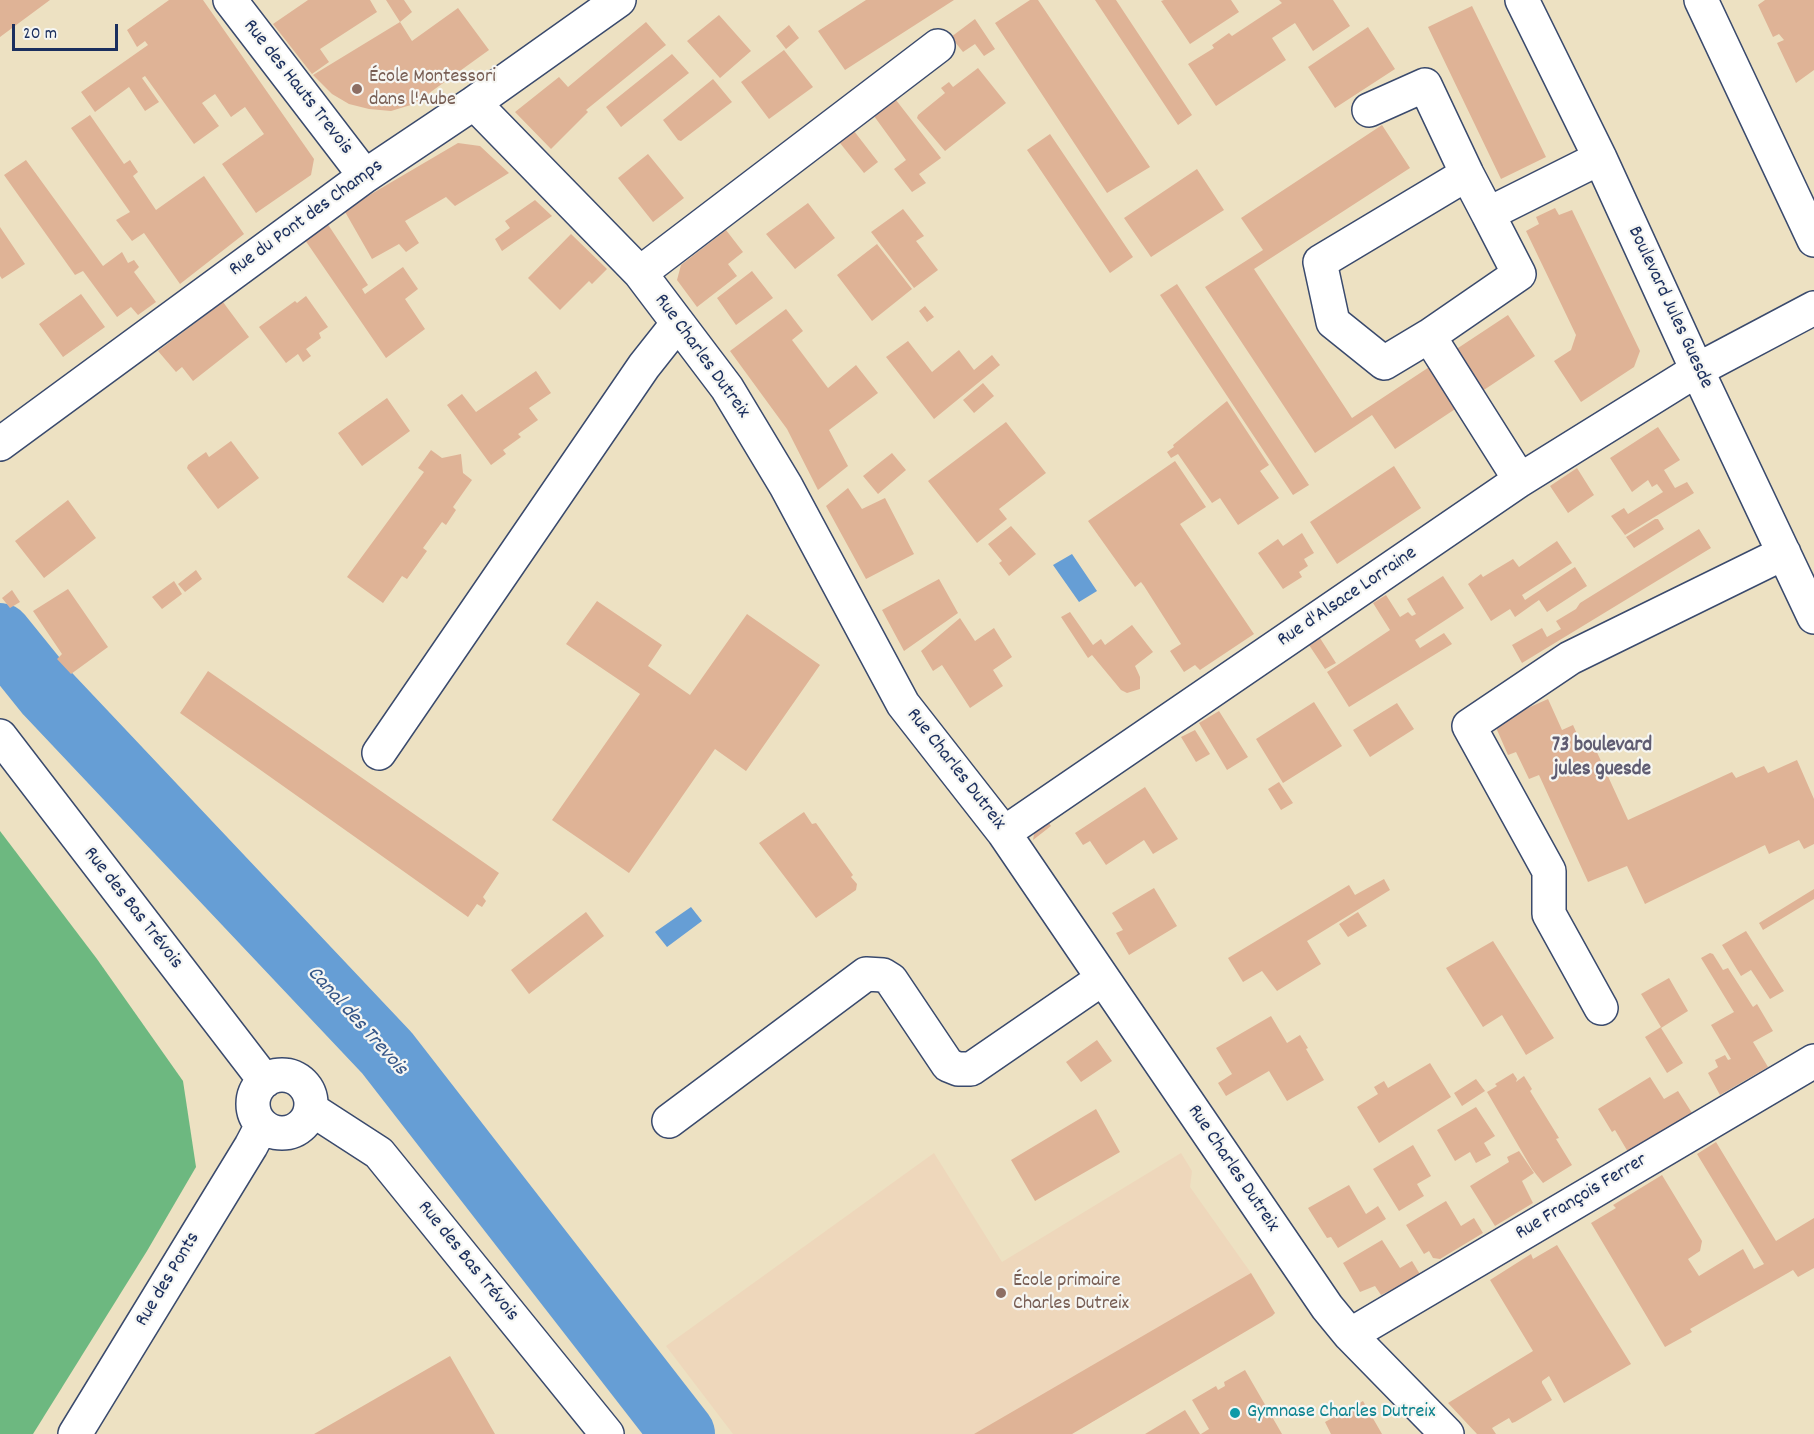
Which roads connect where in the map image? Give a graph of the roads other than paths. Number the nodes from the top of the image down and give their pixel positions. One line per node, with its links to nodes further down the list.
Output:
1 (230, 0): 10 (street, Rue des Hauts Trevois)
2 (619, 0): 6 (street, Rue du Pont des Champs)
3 (1522, 0): 8 (street, Boulevard Jules Guesde)
4 (1701, 0): 12 (street)
5 (938, 46): 13 (street)
6 (474, 103): 10 (street, Rue du Pont des Champs); 13 (street, Rue Charles Dutreix)
7 (1369, 110): 9 (street)
8 (1600, 158): 11 (street); 17 (street, Boulevard Jules Guesde)
9 (1467, 174): 11 (street); 16 (street)
10 (365, 176): 18 (street, Rue du Pont des Champs)
11 (1488, 214): 16 (street)
12 (1814, 240)
13 (640, 273): 15 (street, Rue Charles Dutreix)
14 (1814, 308): 17 (street, Rue d'Alsace Lorraine)
15 (678, 323): 23 (street); 24 (street, Rue Charles Dutreix)
16 (1429, 336): 19 (street)
17 (1697, 370): 19 (street, Rue d'Alsace Lorraine); 20 (street, Boulevard Jules Guesde)
18 (0, 444)
19 (1520, 480): 24 (street, Rue d'Alsace Lorraine)
20 (1784, 553): 21 (street, Boulevard Jules Guesde); 26 (street)
21 (1814, 616)
22 (0, 736): 28 (street, Rue des Bas Trévois)
23 (379, 753)
24 (1004, 833): 25 (street, Rue Charles Dutreix)
25 (1102, 979): 30 (street); 32 (street, Rue Charles Dutreix)
26 (1601, 1008)
27 (1814, 1061): 32 (street, Rue François Ferrer)
28 (265, 1081): 29 (street); 31 (street)
29 (310, 1109): 31 (street); 34 (street, Rue des Bas Trévois)
30 (669, 1121)
31 (262, 1125): 33 (street, Rue des Ponts)
32 (1350, 1335): 35 (street, Rue Charles Dutreix)
33 (75, 1434)
34 (607, 1434)
35 (1447, 1434)

